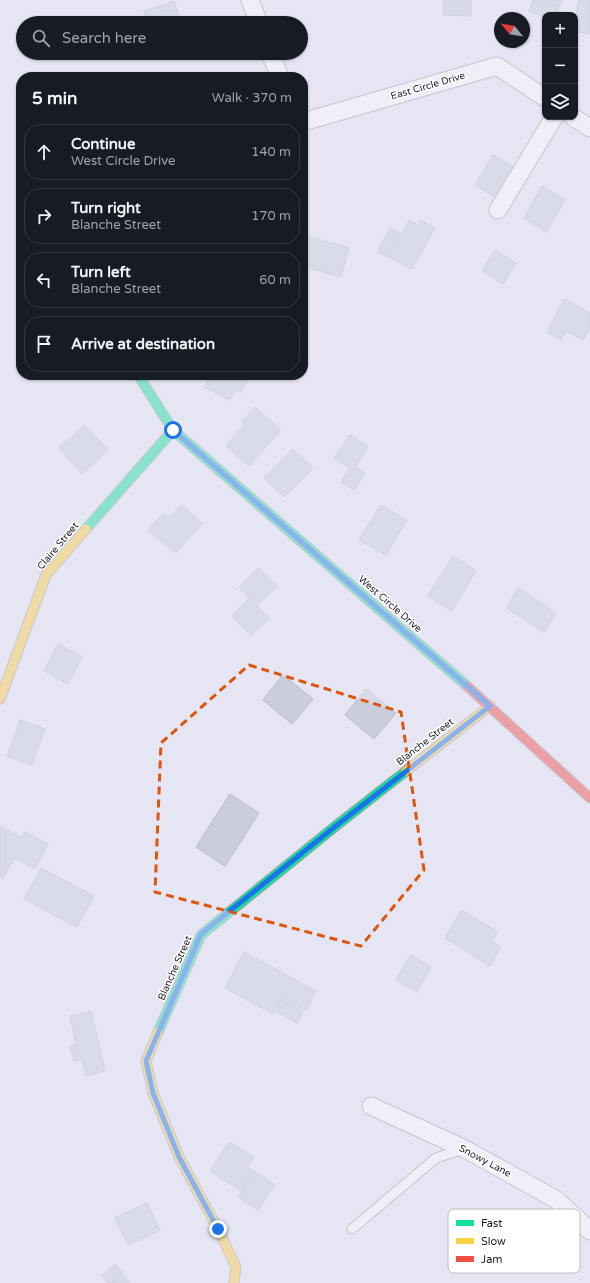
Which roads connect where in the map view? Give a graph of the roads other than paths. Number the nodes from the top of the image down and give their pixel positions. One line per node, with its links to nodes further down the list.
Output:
1 (250, 0): 2 (street)
2 (256, 16)
3 (273, 60): 4 (street)
4 (278, 72)
5 (542, 96): 8 (street, East Circle Drive)
6 (552, 120): 10 (street)
7 (578, 120): 9 (street)
8 (308, 121)
9 (590, 128)
10 (498, 210)
11 (141, 380): 12 (street)
12 (173, 430): 13 (street, Claire Street); 14 (street, West Circle Drive)
13 (0, 699)
14 (490, 706): 15 (street, West Circle Drive); 22 (street, Blanche Street)
15 (590, 798)
16 (371, 1106): 17 (street, Snowy Lane)
17 (465, 1149): 18 (street, Snowy Lane); 20 (lane)
18 (567, 1209)
19 (580, 1222): 21 (street, Snowy Lane)
20 (352, 1229)
21 (590, 1231)
22 (234, 1283)

